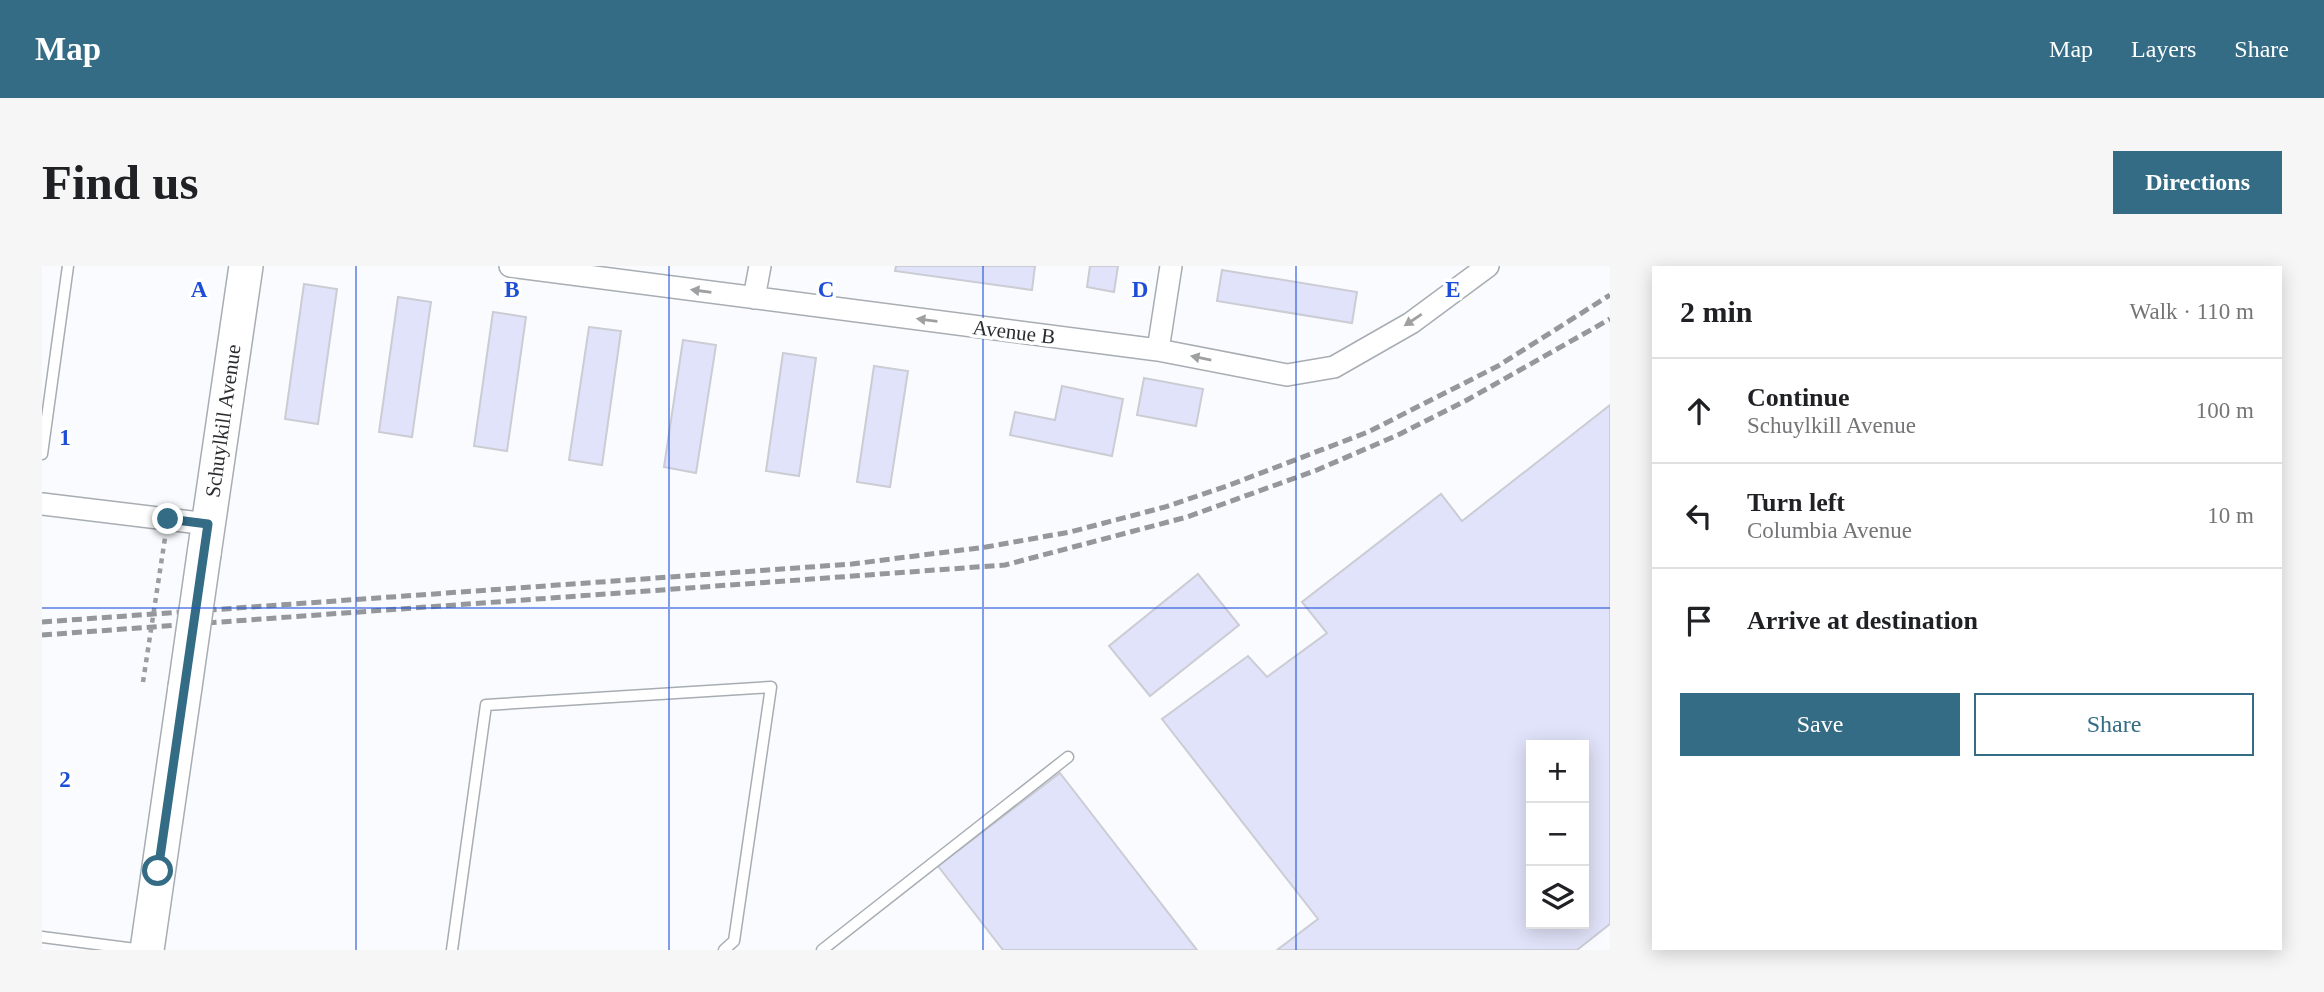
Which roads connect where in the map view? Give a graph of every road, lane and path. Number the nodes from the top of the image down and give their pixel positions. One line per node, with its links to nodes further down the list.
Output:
1 (68, 266): 9 (lane)
2 (246, 266): 12 (main road, Schuylkill Avenue)
3 (510, 266): 7 (street, Avenue B, one-way to 3)
4 (760, 266): 7 (street)
5 (1171, 266): 8 (street)
6 (1489, 266): 8 (street, Avenue B, one-way to 8)
7 (754, 298): 8 (street, Avenue B, one-way to 7)
8 (1158, 350)
9 (42, 454)
10 (42, 504): 12 (street)
11 (165, 538): 13 (path, bridge)
12 (206, 539): 16 (main road, Schuylkill Avenue, bridge)
13 (143, 682)
14 (1068, 757): 19 (lane)
15 (42, 937): 16 (lane)
16 (146, 950)
17 (452, 950): 18 (lane)
18 (724, 950)
19 (822, 950)

